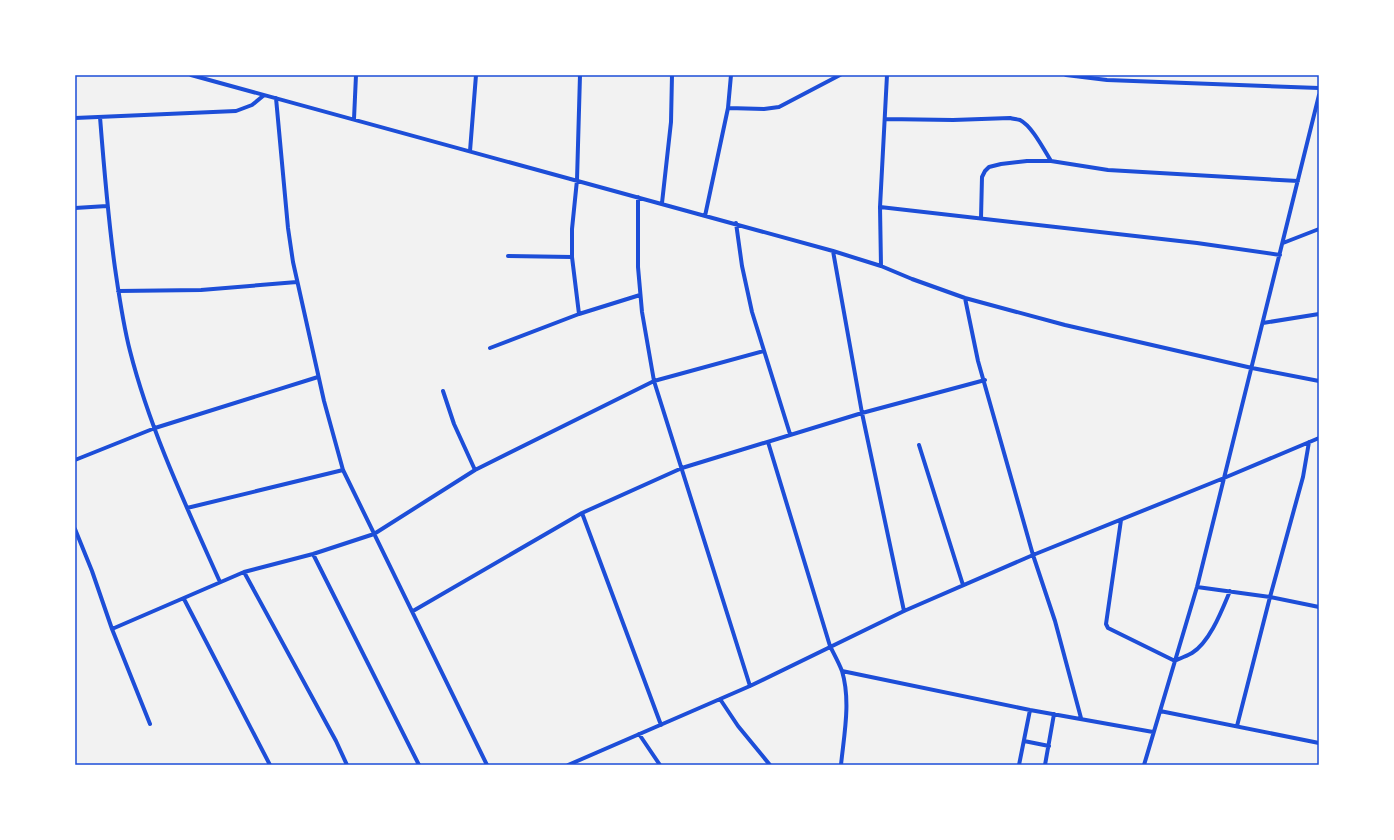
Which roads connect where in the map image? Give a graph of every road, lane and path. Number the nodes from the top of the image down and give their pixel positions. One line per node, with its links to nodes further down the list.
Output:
1 (193, 75): 12 (street)
2 (356, 75): 17 (street)
3 (476, 75): 19 (street)
4 (580, 75): 21 (street)
5 (672, 75): 24 (street)
6 (731, 75): 14 (street)
7 (840, 75): 14 (street)
8 (887, 75): 18 (street)
9 (1066, 75): 10 (street)
10 (1319, 88)
11 (1319, 95): 22 (street)
12 (263, 96): 13 (street); 15 (street)
13 (276, 98): 17 (street); 38 (street)
14 (728, 108): 28 (street)
15 (100, 117): 16 (street); 25 (street)
16 (75, 118)
17 (354, 119): 19 (street)
18 (885, 119): 20 (street); 26 (street)
19 (470, 151): 21 (street)
20 (1051, 161): 22 (street); 29 (street)
21 (577, 180): 23 (street); 36 (street)
22 (1298, 181): 32 (street)
23 (638, 197): 24 (street); 40 (street)
24 (662, 203): 28 (street)
25 (107, 206): 27 (street); 39 (street)
26 (880, 207): 29 (street); 37 (street)
27 (75, 208)
28 (705, 216): 30 (street)
29 (981, 218): 34 (street)
30 (736, 223): 33 (street); 46 (street)
31 (1319, 229): 32 (street)
32 (1283, 243): 34 (street)
33 (833, 251): 37 (street); 53 (street)
34 (1280, 255): 44 (street)
35 (508, 256): 36 (street)
36 (572, 257): 42 (street)
37 (881, 266): 41 (street)
38 (297, 282): 39 (street); 48 (street)
39 (118, 292): 54 (street)
40 (640, 295): 42 (street); 50 (street)
41 (965, 298): 47 (street); 49 (street)
42 (579, 314): 45 (street)
43 (1319, 314): 44 (street)
44 (1263, 323): 47 (street)
45 (490, 348)
46 (764, 351): 50 (street); 55 (street)
47 (1252, 368): 51 (street); 64 (street)
48 (318, 376): 54 (street); 62 (street)
49 (984, 380): 53 (street); 71 (street)
50 (654, 381): 61 (street); 63 (street)
51 (1319, 382)
52 (443, 391): 63 (street)
53 (862, 413): 55 (street); 81 (street)
54 (155, 428): 60 (street); 65 (street)
55 (790, 434): 57 (street)
56 (1319, 438): 58 (street)
57 (768, 442): 61 (street); 83 (street)
58 (1309, 442): 64 (street); 77 (street)
59 (919, 445): 74 (street)
60 (75, 460)
61 (682, 468): 66 (street); 86 (street)
62 (342, 470): 65 (street); 69 (street)
63 (475, 470): 69 (street)
64 (1224, 478): 67 (street); 75 (street)
65 (187, 508): 73 (street)
66 (582, 514): 80 (street); 93 (street)
67 (1121, 520): 71 (street); 84 (street)
68 (75, 529): 82 (street)
69 (374, 534): 70 (street); 80 (street)
70 (313, 554): 72 (street); 102 (street)
71 (1033, 555): 74 (street); 91 (street)
72 (244, 572): 73 (street); 101 (street)
73 (220, 582): 78 (street)
74 (963, 585): 81 (street)
75 (1197, 587): 76 (street); 84 (street)
76 (1230, 591): 77 (street); 84 (street)
77 (1270, 597): 79 (street); 94 (street)
78 (184, 599): 82 (street); 100 (street)
79 (1319, 607)
80 (413, 611): 103 (street)
81 (904, 611): 83 (street)
82 (112, 630): 92 (street)
83 (830, 646): 85 (street); 86 (street)
84 (1175, 661): 89 (street)
85 (842, 671): 88 (street); 107 (street)
86 (750, 686): 87 (street)
87 (720, 699): 93 (street); 106 (street)
88 (1030, 710): 90 (street); 97 (street)
89 (1160, 711): 94 (street); 95 (street)
90 (1054, 714): 91 (street); 99 (street)
91 (1081, 718): 95 (street)
92 (150, 724)
93 (661, 725): 96 (street)
94 (1237, 726): 98 (street)
95 (1153, 732): 110 (street)
96 (639, 734): 104 (street); 105 (street)
97 (1024, 741): 99 (street); 108 (street)
98 (1319, 743)
99 (1049, 746): 109 (street)
100 (270, 765)
101 (347, 765)
102 (419, 765)
103 (488, 765)
104 (568, 765)
105 (660, 765)
106 (770, 765)
107 (841, 765)
108 (1019, 765)
109 (1045, 765)
110 (1144, 765)

